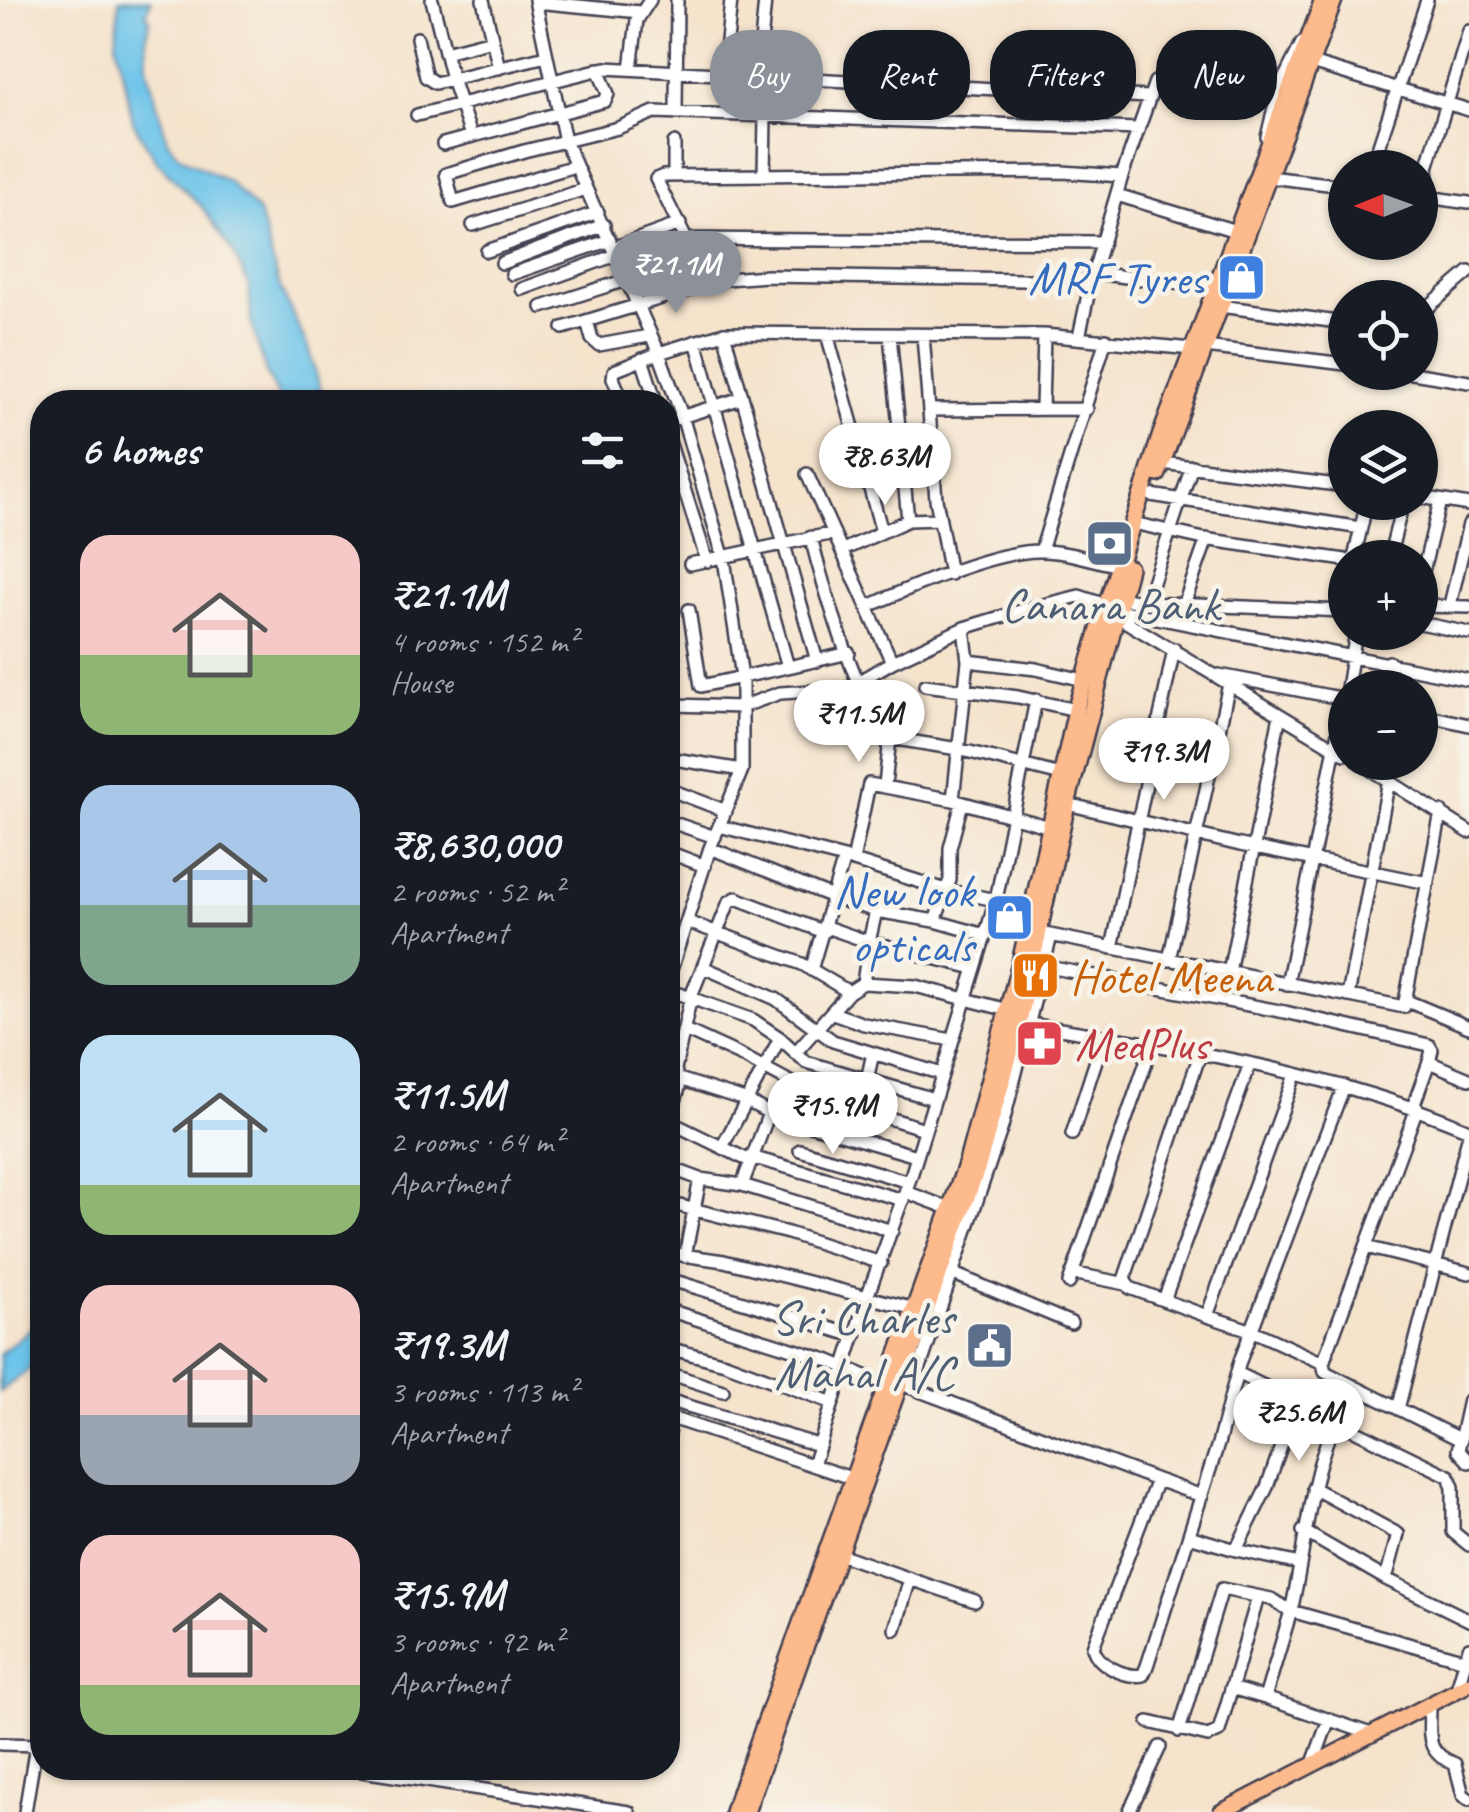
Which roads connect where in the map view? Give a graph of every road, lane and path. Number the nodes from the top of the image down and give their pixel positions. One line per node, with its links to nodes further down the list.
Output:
1 (432, 0): 18 (street)
2 (483, 0): 17 (street)
3 (650, 0): 11 (street)
4 (677, 0): 24 (street)
5 (731, 0): 12 (street)
6 (765, 0): 13 (street)
7 (1323, 0): 15 (highway)
8 (1334, 0): 20 (highway)
9 (1427, 0): 30 (street)
10 (535, 1): 11 (street); 19 (street)
11 (640, 12): 23 (street)
12 (728, 30)
13 (762, 30)
14 (1469, 31): 33 (street)
15 (1310, 33): 31 (street); 50 (highway)
16 (417, 38): 26 (street)
17 (492, 40): 18 (street); 21 (street)
18 (445, 52): 26 (street)
19 (546, 56): 21 (street); 28 (street)
20 (1311, 63): 30 (street); 55 (highway)
21 (499, 68): 26 (street)
22 (598, 69): 23 (street); 28 (street); 36 (street)
23 (631, 69): 24 (street)
24 (674, 72): 25 (street); 37 (street)
25 (710, 72)
26 (452, 79): 34 (street)
27 (823, 79): 32 (street)
28 (550, 80): 34 (street); 36 (street)
29 (1156, 82): 32 (street)
30 (1399, 88): 33 (street); 48 (street)
31 (1277, 94)
32 (1148, 97): 43 (street)
33 (1447, 103): 35 (street); 49 (street)
34 (461, 104): 39 (street); 44 (street)
35 (1469, 110)
36 (558, 113): 44 (street); 45 (street)
37 (676, 113): 38 (street); 45 (street)
38 (710, 114)
39 (416, 115)
40 (823, 118): 43 (street)
41 (765, 120): 52 (street)
42 (1272, 120): 50 (street)
43 (1138, 129): 54 (street)
44 (471, 136): 47 (street)
45 (565, 141): 51 (street); 51 (street)
46 (674, 142): 53 (street)
47 (443, 144)
48 (1377, 150)
49 (1433, 150)
50 (1266, 151): 65 (highway)
51 (575, 166): 57 (street)
52 (764, 175): 53 (street); 54 (street)
53 (674, 176): 63 (street)
54 (1122, 176): 58 (street)
55 (1268, 176): 56 (street); 79 (highway)
56 (1328, 184)
57 (586, 189): 61 (street); 62 (street)
58 (1117, 194): 65 (street); 67 (street)
59 (1438, 199): 60 (street)
60 (1469, 203)
61 (598, 212): 64 (street); 69 (street)
62 (473, 224)
63 (680, 224): 66 (street); 68 (street)
64 (604, 225): 68 (street); 70 (street)
65 (1236, 231): 76 (highway)
66 (686, 239): 67 (street); 75 (street)
67 (1102, 242): 73 (street)
68 (613, 248): 72 (street); 74 (street); 77 (street)
69 (488, 251)
70 (502, 263)
71 (1469, 272): 78 (street)
72 (512, 274)
73 (1092, 277): 75 (street); 76 (street); 91 (street)
74 (626, 280): 80 (street); 81 (street)
75 (701, 286): 81 (street)
76 (1215, 288): 94 (highway)
77 (522, 289)
78 (1438, 299)
79 (1220, 306): 83 (street); 94 (highway)
80 (542, 307)
81 (638, 308): 82 (street); 90 (street)
82 (587, 322): 84 (street); 90 (street)
83 (1328, 322)
84 (563, 328)
85 (724, 333): 86 (street); 93 (street); 103 (street)
86 (827, 334): 87 (street); 126 (street)
87 (890, 335): 88 (street); 120 (street)
88 (923, 335): 89 (street); 107 (street)
89 (1044, 335): 91 (street); 105 (street)
90 (650, 336): 95 (street)
91 (1079, 337): 92 (street)
92 (1106, 339): 94 (street); 106 (street)
93 (696, 342): 95 (street); 104 (street)
94 (1198, 348): 97 (street); 110 (highway); 140 (highway)
95 (659, 353): 96 (street); 102 (street)
96 (642, 359): 100 (street); 101 (street)
97 (1328, 362)
98 (1438, 377): 99 (street)
99 (1469, 382)
100 (618, 390)
101 (652, 390)
102 (673, 390)
103 (742, 398): 104 (street); 132 (street)
104 (715, 406): 109 (street); 134 (street)
105 (1042, 408): 106 (street); 107 (street)
106 (1087, 409): 135 (street)
107 (929, 410): 119 (street)
108 (680, 411): 109 (street)
109 (682, 416): 136 (street)
110 (1162, 463): 111 (street); 115 (highway)
111 (1192, 466): 114 (street); 116 (street)
112 (807, 474): 127 (street)
113 (680, 476): 138 (street)
114 (1328, 484)
115 (1152, 495): 116 (street); 123 (highway)
116 (1180, 500): 124 (street); 125 (street)
117 (1440, 500): 118 (street); 131 (street)
118 (1469, 505)
119 (940, 518): 120 (street); 141 (street)
120 (908, 520): 126 (street)
121 (1363, 520): 124 (street)
122 (1469, 524): 146 (street)
123 (1142, 525): 125 (street); 148 (highway)
124 (1361, 528): 130 (street)
125 (1169, 531): 129 (street); 142 (street)
126 (882, 532): 133 (street)
127 (834, 533): 128 (street); 133 (street)
128 (812, 538): 132 (street); 156 (street)
129 (1208, 540): 137 (street); 143 (street)
130 (1358, 540)
131 (1430, 540)
132 (782, 544): 134 (street); 158 (street)
133 (843, 550): 144 (street)
134 (756, 551): 136 (street); 162 (street)
135 (1041, 551): 140 (street); 141 (street)
136 (724, 558): 138 (street); 166 (street)
137 (1328, 558)
138 (707, 561): 139 (street)
139 (690, 564)
140 (1119, 566): 148 (highway)
141 (950, 574): 144 (street)
142 (1146, 603): 143 (street); 148 (street)
143 (1184, 604): 150 (street)
144 (869, 606): 160 (street)
145 (1438, 606): 146 (street)
146 (1450, 606): 147 (street)
147 (1469, 606)
148 (1112, 607): 152 (street); 154 (street); 157 (street); 167 (highway); 193 (highway)
149 (689, 610): 166 (street)
150 (1328, 610)
151 (1438, 627): 153 (street)
152 (964, 628): 159 (street); 160 (street)
153 (1469, 633)
154 (1174, 649): 165 (street); 197 (street)
155 (1353, 650): 157 (street)
156 (849, 653): 158 (street); 169 (street)
157 (1352, 655): 161 (street); 163 (street)
158 (817, 661): 162 (street)
159 (968, 661): 167 (street); 172 (street)
160 (892, 662): 169 (street)
161 (1389, 662): 164 (street); 168 (street)
162 (788, 667): 166 (street)
163 (1350, 670)
164 (1387, 670)
165 (1210, 673): 170 (street); 173 (street)
166 (742, 677): 176 (street)
167 (1084, 680): 177 (highway)
168 (1469, 680)
169 (860, 682): 176 (street); 181 (street)
170 (1229, 684): 178 (street); 201 (street)
171 (924, 685): 172 (street)
172 (965, 688): 174 (street); 183 (street)
173 (1328, 696)
174 (1036, 700): 177 (street); 185 (street)
175 (680, 705): 176 (street)
176 (742, 707): 186 (street)
177 (1076, 710): 187 (highway)
178 (1280, 715): 182 (street); 203 (street)
179 (1438, 718): 180 (street)
180 (1469, 725)
181 (890, 738): 183 (street); 190 (street)
182 (1328, 744)
183 (958, 749): 185 (street); 192 (street)
184 (680, 760): 186 (street)
185 (1021, 764): 187 (street); 196 (street)
186 (742, 770): 194 (street)
187 (1060, 775): 199 (highway)
188 (1333, 780): 206 (street)
189 (1389, 780): 195 (street); 208 (street)
190 (885, 785): 192 (street); 205 (street)
191 (680, 794): 194 (street)
192 (957, 802): 196 (street); 210 (street)
193 (1067, 804): 197 (street); 218 (highway)
194 (726, 811): 202 (street)
195 (1441, 812): 200 (street); 209 (street)
196 (1015, 817): 199 (street); 212 (street)
197 (1139, 821): 201 (street); 222 (street)
198 (680, 824): 202 (street)
199 (1050, 827): 237 (highway)
200 (1469, 832)
201 (1196, 835): 203 (street); 223 (street)
202 (715, 837): 205 (street); 207 (street); 211 (street)
203 (1253, 848): 206 (street); 228 (street)
204 (680, 857): 207 (street)
205 (849, 860): 210 (street); 211 (street)
206 (1313, 860): 208 (street); 230 (street)
207 (705, 866): 215 (street)
208 (1372, 872): 209 (street); 234 (street)
209 (1428, 883): 236 (street)
210 (946, 890): 212 (street); 214 (street)
211 (835, 898): 213 (street); 216 (street)
212 (996, 900): 219 (street)
213 (876, 911): 214 (street); 220 (street)
214 (935, 921): 219 (street)
215 (688, 922): 217 (street); 221 (street)
216 (825, 929): 217 (street); 220 (street); 227 (street)
217 (718, 932): 225 (street); 227 (street)
218 (1046, 934): 222 (street); 224 (street); 302 (highway)
219 (984, 936): 226 (street)
220 (869, 942): 226 (street); 229 (street)
221 (680, 945)
222 (1112, 948): 223 (street)
223 (1168, 960): 228 (street)
224 (1044, 966): 239 (street); 251 (street)
225 (703, 967): 233 (street); 242 (street)
226 (974, 968): 235 (street)
227 (811, 970): 231 (street)
228 (1228, 972): 230 (street)
229 (863, 983): 231 (street); 235 (street)
230 (1287, 984): 234 (street)
231 (849, 992): 238 (street)
232 (680, 993): 233 (street)
233 (691, 996): 241 (street); 244 (street)
234 (1348, 996): 236 (street)
235 (963, 999): 237 (street); 245 (street)
236 (1407, 1001): 240 (street)
237 (1008, 1010): 278 (highway)
238 (833, 1012): 242 (street); 245 (street)
239 (1029, 1024): 243 (street); 285 (street)
240 (1469, 1026)
241 (685, 1030): 247 (street); 253 (street)
242 (816, 1030): 248 (street); 249 (street)
243 (1104, 1036): 246 (street); 267 (street)
244 (780, 1038): 248 (street); 253 (street)
245 (952, 1040): 254 (street)
246 (1152, 1045): 250 (street); 288 (street)
247 (680, 1046)
248 (795, 1053): 258 (street)
249 (874, 1053): 254 (street); 258 (street)
250 (1200, 1054): 252 (street); 288 (street)
251 (1428, 1062): 257 (street); 262 (street)
252 (1250, 1064): 255 (street); 290 (street)
253 (763, 1068): 261 (street); 265 (street)
254 (942, 1074): 260 (street)
255 (1295, 1075): 259 (street); 293 (street)
256 (680, 1079): 261 (street)
257 (1469, 1079)
258 (867, 1080): 260 (street)
259 (1344, 1086): 262 (street); 295 (street)
260 (934, 1099): 265 (street)
261 (745, 1100): 263 (street); 268 (street)
262 (1415, 1107): 266 (street); 280 (street)
263 (769, 1113): 270 (street); 271 (street)
264 (680, 1128): 268 (street)
265 (925, 1129): 270 (street)
266 (1469, 1132): 284 (street)
267 (1072, 1134)
268 (722, 1147): 271 (street)
269 (800, 1150): 275 (street)
270 (916, 1156): 275 (street)
271 (751, 1159): 274 (street); 275 (street)
272 (680, 1172): 273 (street)
273 (700, 1179): 274 (street); 277 (street)
274 (742, 1185): 279 (street)
275 (906, 1191): 278 (street); 279 (street)
276 (680, 1206): 277 (street)
277 (692, 1209): 282 (street); 283 (street)
278 (951, 1209): 291 (highway)
279 (892, 1231): 283 (street)
280 (1366, 1247): 284 (street); 298 (street)
281 (680, 1255): 282 (street)
282 (685, 1256): 289 (street)
283 (881, 1262): 289 (street)
284 (1435, 1264): 286 (street); 309 (street)
285 (954, 1274): 294 (street); 302 (street)
286 (1469, 1274)
287 (680, 1282): 296 (street)
288 (1126, 1284): 290 (street)
289 (867, 1297): 291 (street); 296 (street)
290 (1164, 1300): 293 (street)
291 (914, 1309): 302 (highway)
292 (680, 1314): 299 (street)
293 (1207, 1316): 295 (street)
294 (1070, 1323)
295 (1253, 1331): 298 (street); 300 (street)
296 (855, 1336): 299 (street)
297 (680, 1351): 307 (street)
298 (1323, 1363): 303 (street)
299 (846, 1368): 302 (street); 307 (street)
300 (1237, 1373): 305 (street); 321 (street)
301 (680, 1377): 304 (street)
302 (900, 1386): 317 (highway); 318 (street); 326 (highway)
303 (1354, 1386): 309 (street); 312 (street)
304 (723, 1390)
305 (1298, 1400): 312 (street); 325 (street)
306 (1469, 1400): 310 (street)
307 (833, 1403): 314 (street)
308 (680, 1404): 314 (street)
309 (1398, 1409): 313 (street)
310 (1467, 1415): 313 (street)
311 (680, 1420): 316 (street)
312 (1333, 1420): 319 (street); 320 (street)
313 (1460, 1440): 315 (street)
314 (818, 1445): 316 (street)
315 (1466, 1461): 319 (street)
316 (813, 1465): 317 (street)
317 (854, 1479): 353 (highway)
318 (1158, 1480): 321 (street); 323 (street)
319 (1452, 1480): 324 (street)
320 (1313, 1488): 322 (street); 329 (street)
321 (1202, 1496): 323 (street)
322 (1303, 1531): 327 (street); 329 (street)
323 (1189, 1536): 325 (street)
324 (1469, 1545)
325 (1236, 1550): 327 (street)
326 (839, 1554): 328 (street); 354 (highway)
327 (1300, 1564): 332 (street)
328 (910, 1579): 331 (street); 334 (street)
329 (1386, 1579): 333 (street)
330 (1258, 1598): 332 (street); 337 (street); 342 (street)
331 (974, 1601)
332 (1291, 1611): 335 (street); 338 (street)
333 (1469, 1620)
334 (896, 1629)
335 (1467, 1654): 336 (street)
336 (1463, 1687): 339 (main road)
337 (1231, 1688): 338 (street); 342 (street)
338 (1266, 1698): 340 (street)
339 (1430, 1706): 343 (main road); 350 (street)
340 (1329, 1719): 343 (street); 347 (street)
341 (1149, 1722): 342 (street)
342 (1179, 1731)
343 (1371, 1734): 347 (main road)
344 (0, 1744): 345 (street)
345 (30, 1745)
346 (1160, 1747): 355 (street)
347 (1312, 1766): 356 (main road)
348 (32, 1780): 351 (street)
349 (436, 1780): 352 (street)
350 (1469, 1799)
351 (25, 1812)
352 (630, 1812)
353 (733, 1812)
354 (746, 1812)
355 (1129, 1812)
356 (1221, 1812)

